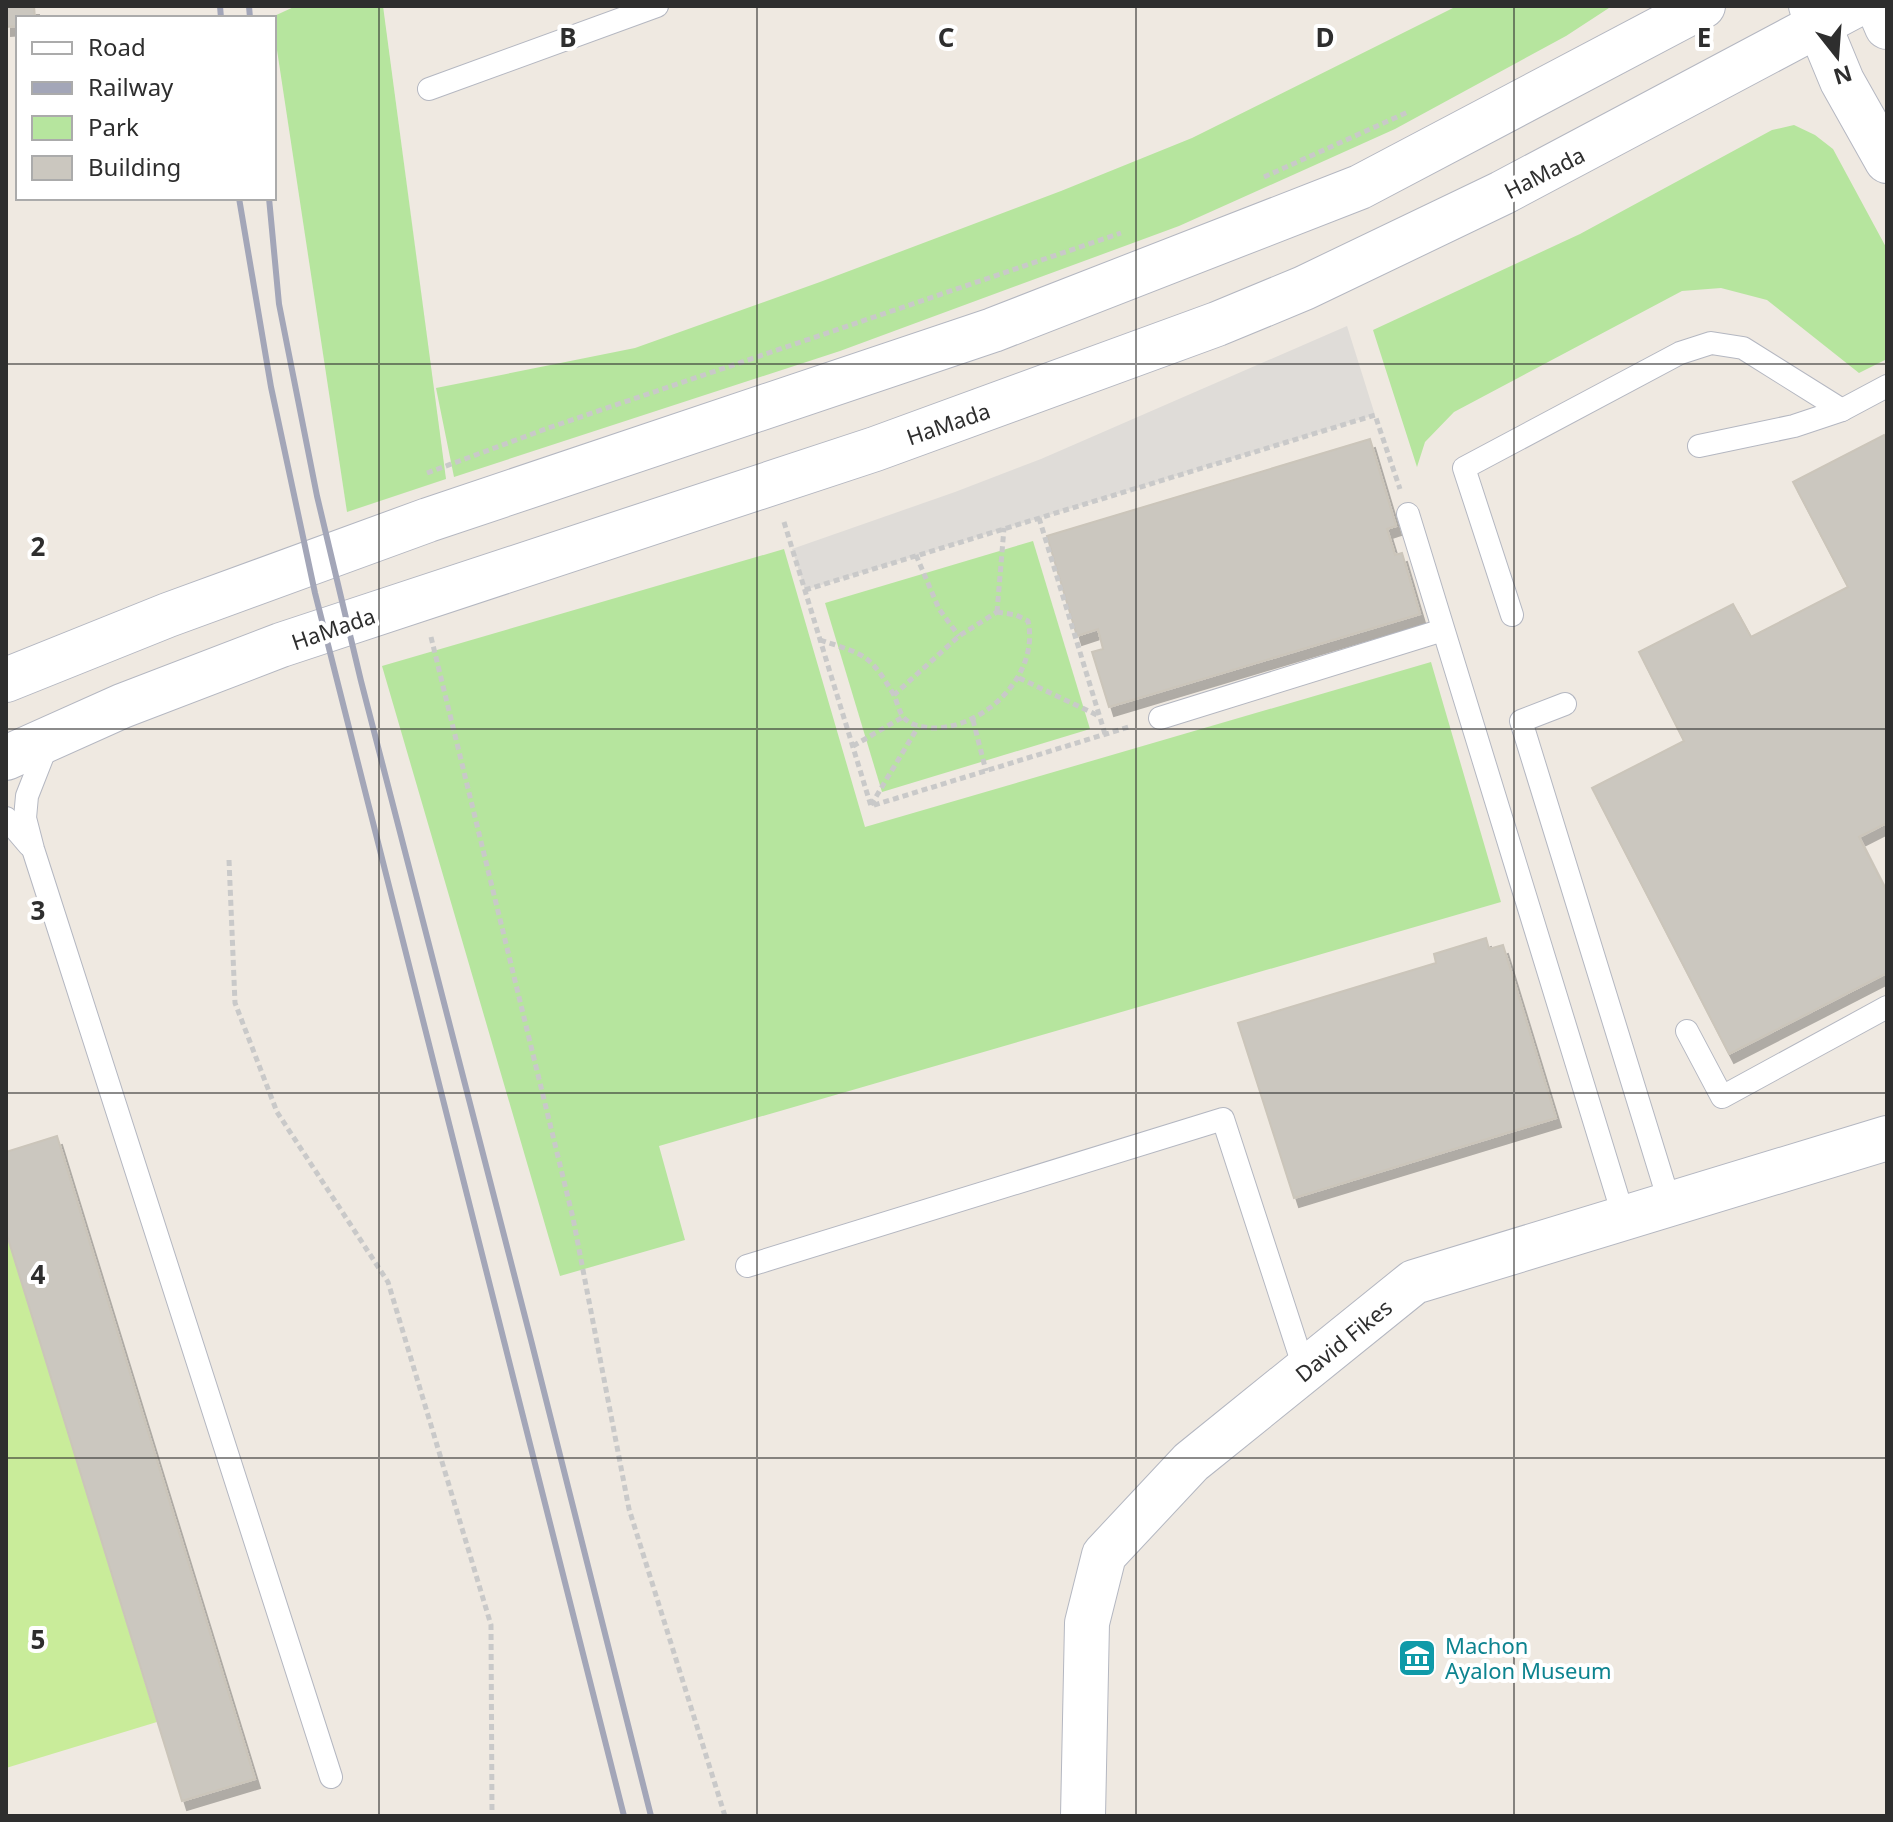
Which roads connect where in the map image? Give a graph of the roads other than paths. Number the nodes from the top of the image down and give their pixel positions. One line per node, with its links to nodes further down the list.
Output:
1 (657, 6): 8 (lane)
2 (1664, 6): 7 (main road)
3 (1703, 6): 7 (main road)
4 (1878, 6): 6 (main road)
5 (1828, 13): 9 (main road); 19 (main road, HaMada)
6 (1887, 27)
7 (1615, 54): 16 (main road)
8 (429, 89)
9 (1887, 161)
10 (1887, 386): 11 (lane)
11 (1842, 410): 12 (lane); 14 (lane)
12 (1699, 446)
13 (1408, 514): 15 (lane)
14 (1512, 615)
15 (1443, 630): 18 (lane); 27 (lane)
16 (6, 680)
17 (1565, 704): 26 (lane)
18 (1160, 718)
19 (49, 739): 20 (main road, HaMada); 22 (lane)
20 (6, 758)
21 (6, 818): 22 (lane)
22 (33, 849): 30 (lane)
23 (1887, 1007): 24 (lane)
24 (1687, 1031)
25 (1887, 1138): 26 (main road, David Fikes)
26 (1670, 1204): 27 (main road, David Fikes)
27 (1624, 1218): 29 (main road, David Fikes)
28 (747, 1266): 29 (lane)
29 (1305, 1371): 31 (main road, David Fikes)
30 (331, 1777)
31 (1083, 1816)

